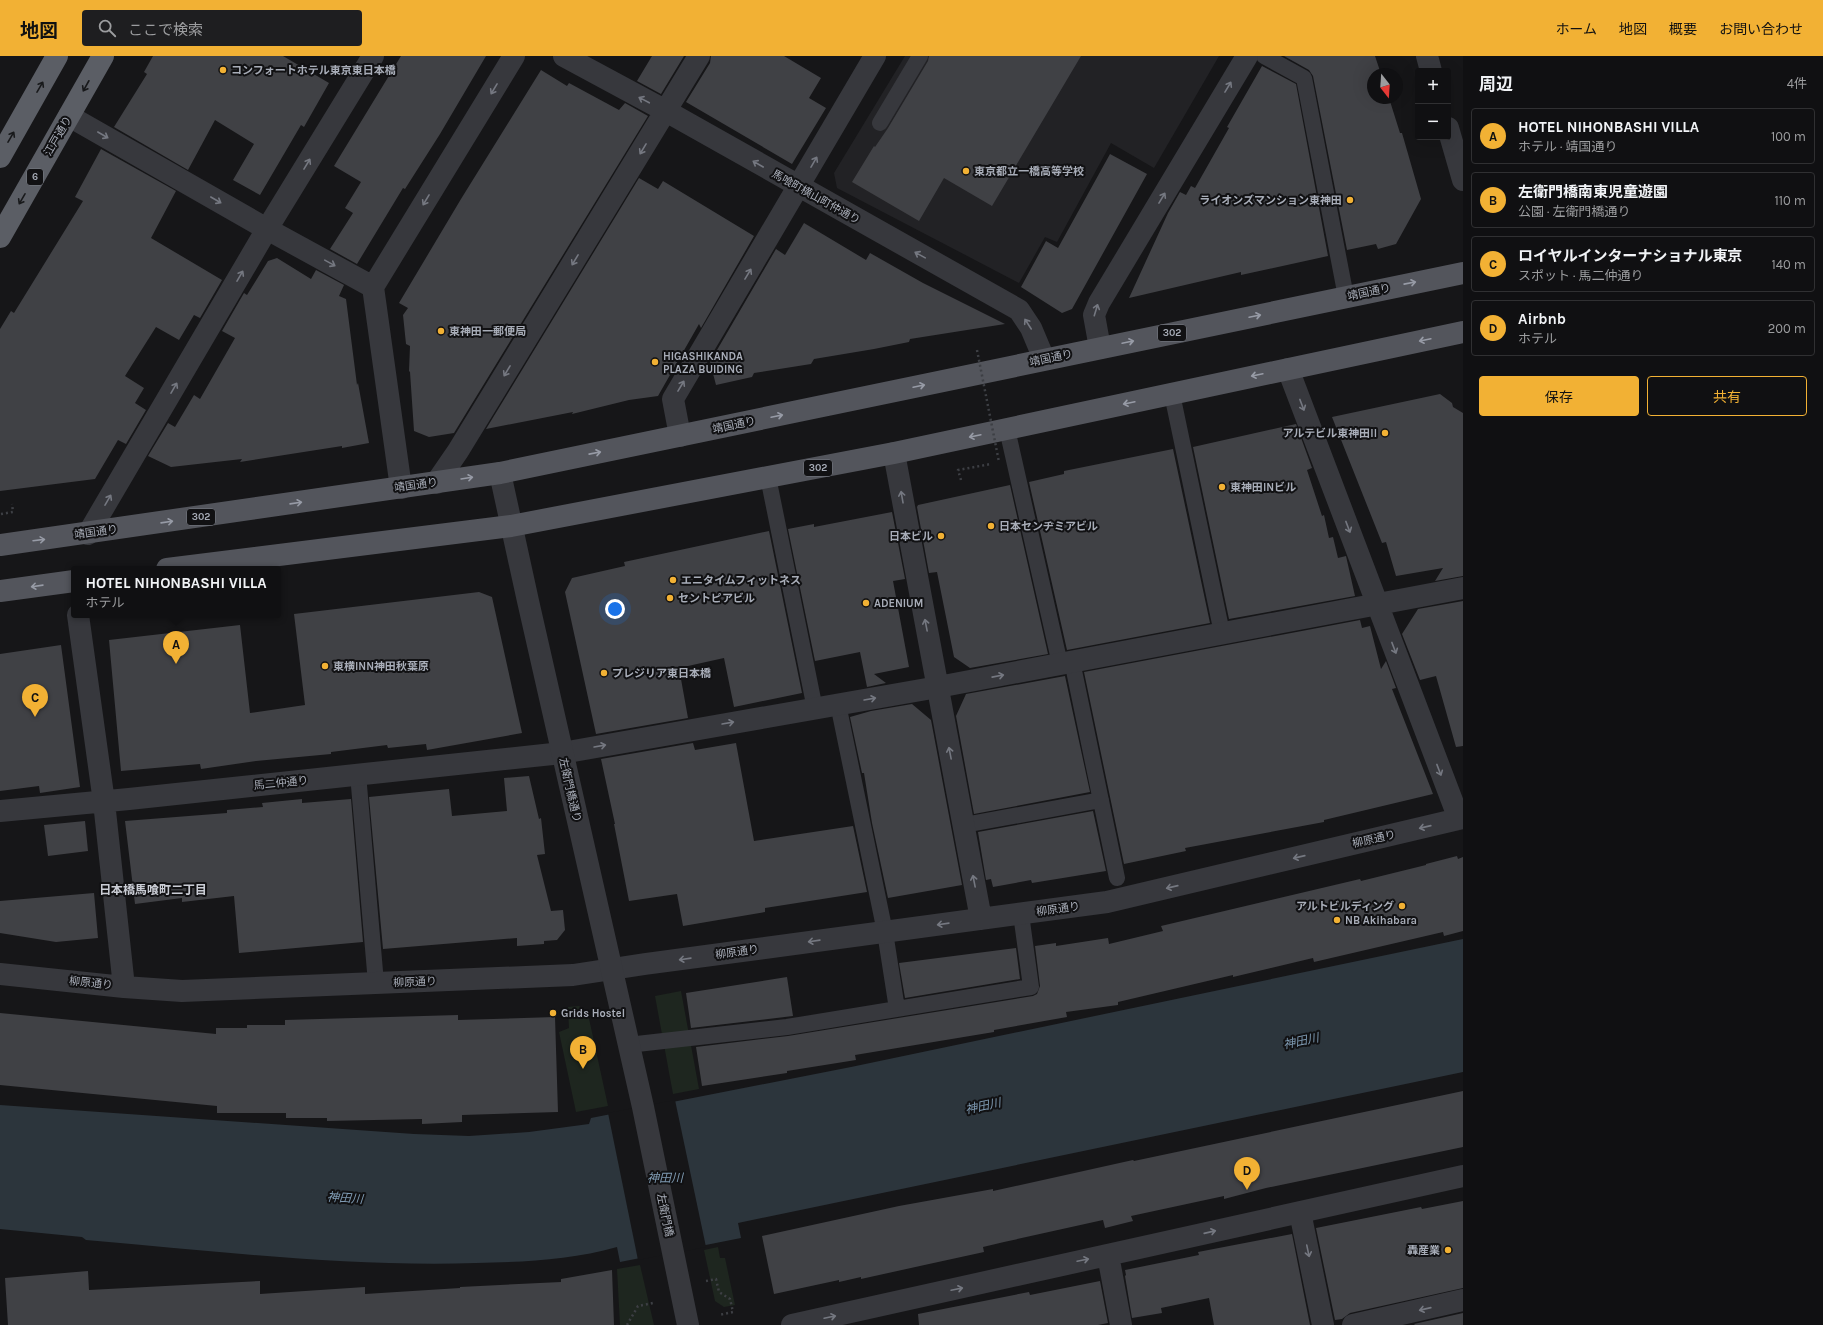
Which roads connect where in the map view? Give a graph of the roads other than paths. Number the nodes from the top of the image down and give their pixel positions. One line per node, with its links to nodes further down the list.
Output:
1 (57, 56): 17 (highway, one-way to 1)
2 (103, 56): 14 (highway, 江戸通り / 6, one-way to 14)
3 (373, 56): 20 (street, one-way to 3)
4 (514, 56): 23 (street, one-way to 23)
5 (564, 56): 13 (street, 馬喰町横山町仲通り, one-way to 5)
6 (699, 56): 13 (street)
7 (875, 56): 19 (street, one-way to 7)
8 (920, 56): 15 (lane)
9 (1247, 56): 26 (street, one-way to 9)
10 (1264, 56): 24 (lane)
11 (1427, 56): 12 (street)
12 (1430, 68)
13 (666, 111): 19 (street, 馬喰町横山町仲通り, one-way to 13); 35 (street, one-way to 35)
14 (69, 116): 20 (street, one-way to 20); 21 (highway, 江戸通り / 6, one-way to 21)
15 (880, 123)
16 (1451, 138): 18 (street)
17 (0, 157)
18 (1463, 180)
19 (799, 187): 27 (street, 馬喰町横山町仲通り, one-way to 19); 31 (street, one-way to 19)
20 (267, 229): 23 (street, one-way to 23); 38 (street, one-way to 20)
21 (0, 237)
22 (1463, 273): 24 (main road, 靖国通り / 302, one-way to 22)
23 (373, 287): 36 (street)
24 (1346, 297): 26 (main road, 靖国通り / 302, one-way to 24)
25 (1463, 332): 28 (main road, 302, one-way to 28)
26 (1100, 348): 27 (main road, 靖国通り / 302)
27 (1044, 359): 31 (main road, 靖国通り / 302, one-way to 27)
28 (1288, 369): 29 (main road, 302, one-way to 29); 44 (street, one-way to 44)
29 (1172, 394): 30 (main road, 302, one-way to 30); 46 (lane)
30 (1007, 429): 32 (main road, 302, one-way to 32); 47 (lane)
31 (680, 436): 33 (main road, 靖国通り / 302, one-way to 31)
32 (894, 453): 34 (main road, 302); 48 (street, one-way to 32)
33 (500, 473): 35 (main road, 靖国通り / 302, one-way to 33); 37 (street, 左衛門橋通り)
34 (768, 477): 37 (main road, 302); 50 (lane)
35 (436, 483): 36 (main road, 靖国通り / 302)
36 (401, 488): 38 (main road, 靖国通り / 302, one-way to 36)
37 (511, 526): 40 (main road, 302); 51 (street, 左衛門橋通り)
38 (88, 534): 39 (main road, 靖国通り / 302, one-way to 38)
39 (0, 545)
40 (191, 566)
41 (71, 581): 43 (main road, one-way to 43)
42 (1463, 588): 44 (street, 馬二仲通り)
43 (0, 591)
44 (1377, 603): 46 (street, 馬二仲通り); 56 (street, one-way to 56)
45 (78, 618): 54 (street)
46 (1222, 633): 47 (street, 馬二仲通り)
47 (1066, 662): 48 (street, 馬二仲通り, one-way to 47); 53 (lane)
48 (938, 688): 49 (street, 馬二仲通り, one-way to 48); 57 (street, one-way to 48)
49 (838, 704): 50 (street, 馬二仲通り); 61 (lane)
50 (815, 708): 51 (street, 馬二仲通り, one-way to 50)
51 (562, 753): 52 (street, 馬二仲通り); 62 (street, 左衛門橋通り)
52 (358, 774): 54 (street, 馬二仲通り); 64 (lane)
53 (1101, 800): 57 (lane); 58 (lane)
54 (104, 802): 55 (street, 馬二仲通り); 65 (street)
55 (0, 811)
56 (1461, 818): 59 (street, 柳原通り, one-way to 59)
57 (964, 826): 60 (street, one-way to 57)
58 (1117, 878)
59 (1020, 914): 60 (street, 柳原通り); 66 (lane)
60 (981, 919): 61 (street, 柳原通り, one-way to 61)
61 (885, 932): 62 (street, 柳原通り, one-way to 62); 66 (lane)
62 (610, 969): 64 (street, 柳原通り); 67 (street, 左衛門橋通り)
63 (0, 974): 65 (street, 柳原通り)
64 (376, 983): 65 (street, 柳原通り)
65 (124, 987)
66 (897, 1009): 67 (lane)
67 (628, 1045): 68 (street, 左衛門橋通り)
68 (643, 1106): 73 (street, 左衛門橋)
69 (1463, 1176): 70 (street)
70 (1300, 1212): 71 (street, one-way to 70); 76 (street, one-way to 76)
71 (1108, 1255): 74 (street, one-way to 71); 75 (street)
72 (1463, 1300): 77 (street, one-way to 77)
73 (688, 1325)
74 (792, 1325)
75 (1121, 1325)
76 (1323, 1325)
77 (1353, 1325)

